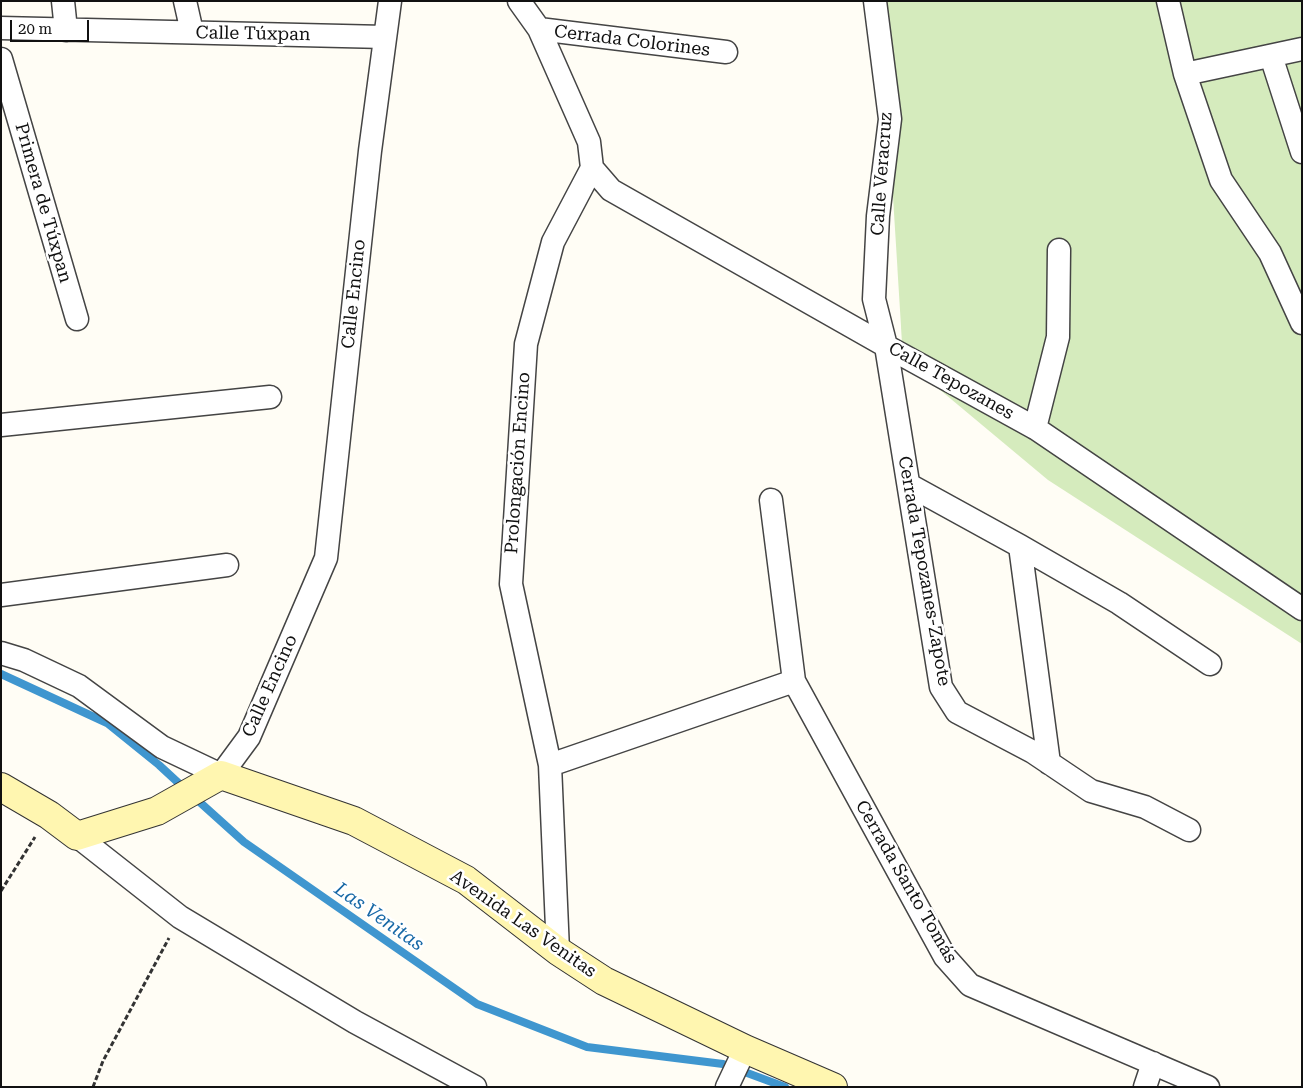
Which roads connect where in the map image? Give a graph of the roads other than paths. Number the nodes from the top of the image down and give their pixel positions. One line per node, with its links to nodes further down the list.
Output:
1 (64, 1): 8 (street)
2 (185, 1): 10 (street)
3 (390, 1): 11 (street, Calle Encino)
4 (519, 1): 9 (street)
5 (875, 1): 22 (street, Calle Veracruz)
6 (1168, 1): 16 (street)
7 (1, 28): 8 (street, Calle Túxpan)
8 (66, 30): 10 (street, Calle Túxpan)
9 (539, 30): 13 (street, Cerrada Colorines); 18 (street)
10 (192, 32): 11 (street, Calle Túxpan)
11 (386, 38): 37 (street, Calle Encino)
12 (1302, 49): 14 (street)
13 (726, 52)
14 (1271, 56): 16 (street); 17 (street)
15 (1, 58): 20 (street, Primera de Túxpan)
16 (1185, 74): 21 (street)
17 (1302, 152)
18 (592, 168): 22 (street, Calle Tepozanes); 36 (street, Prolongación Encino)
19 (1059, 250): 25 (street)
20 (77, 319)
21 (1302, 323)
22 (886, 346): 25 (street, Calle Tepozanes); 26 (street, Cerrada Tepozanes-Zapote)
23 (270, 397): 24 (street)
24 (1, 425)
25 (1035, 428): 31 (street, Calle Tepozanes)
26 (909, 485): 28 (street); 35 (street, Cerrada Tepozanes-Zapote)
27 (771, 500): 34 (street, Cerrada Santo Tomás)
28 (1020, 546): 33 (street); 35 (street)
29 (227, 565): 30 (street)
30 (1, 595)
31 (1302, 610)
32 (1, 654): 37 (street, Avenida Las Venitas)
33 (1210, 664)
34 (794, 681): 36 (street); 43 (street, Cerrada Santo Tomás)
35 (1049, 763): 39 (street, Cerrada Tepozanes-Zapote)
36 (550, 766): 41 (street, Prolongación Encino)
37 (213, 780): 40 (main road, Calle Encino); 41 (main road, Avenida Las Venitas)
38 (1, 787): 40 (main road)
39 (1189, 830)
40 (77, 836): 45 (street)
41 (558, 951): 42 (main road, Avenida Las Venitas)
42 (744, 1051): 44 (street); 46 (main road, Avenida Las Venitas)
43 (1153, 1063): 47 (street); 48 (street, Cerrada Santo Tomás)
44 (728, 1083)
45 (471, 1086)
46 (833, 1087)
47 (1145, 1087)
48 (1208, 1087)

